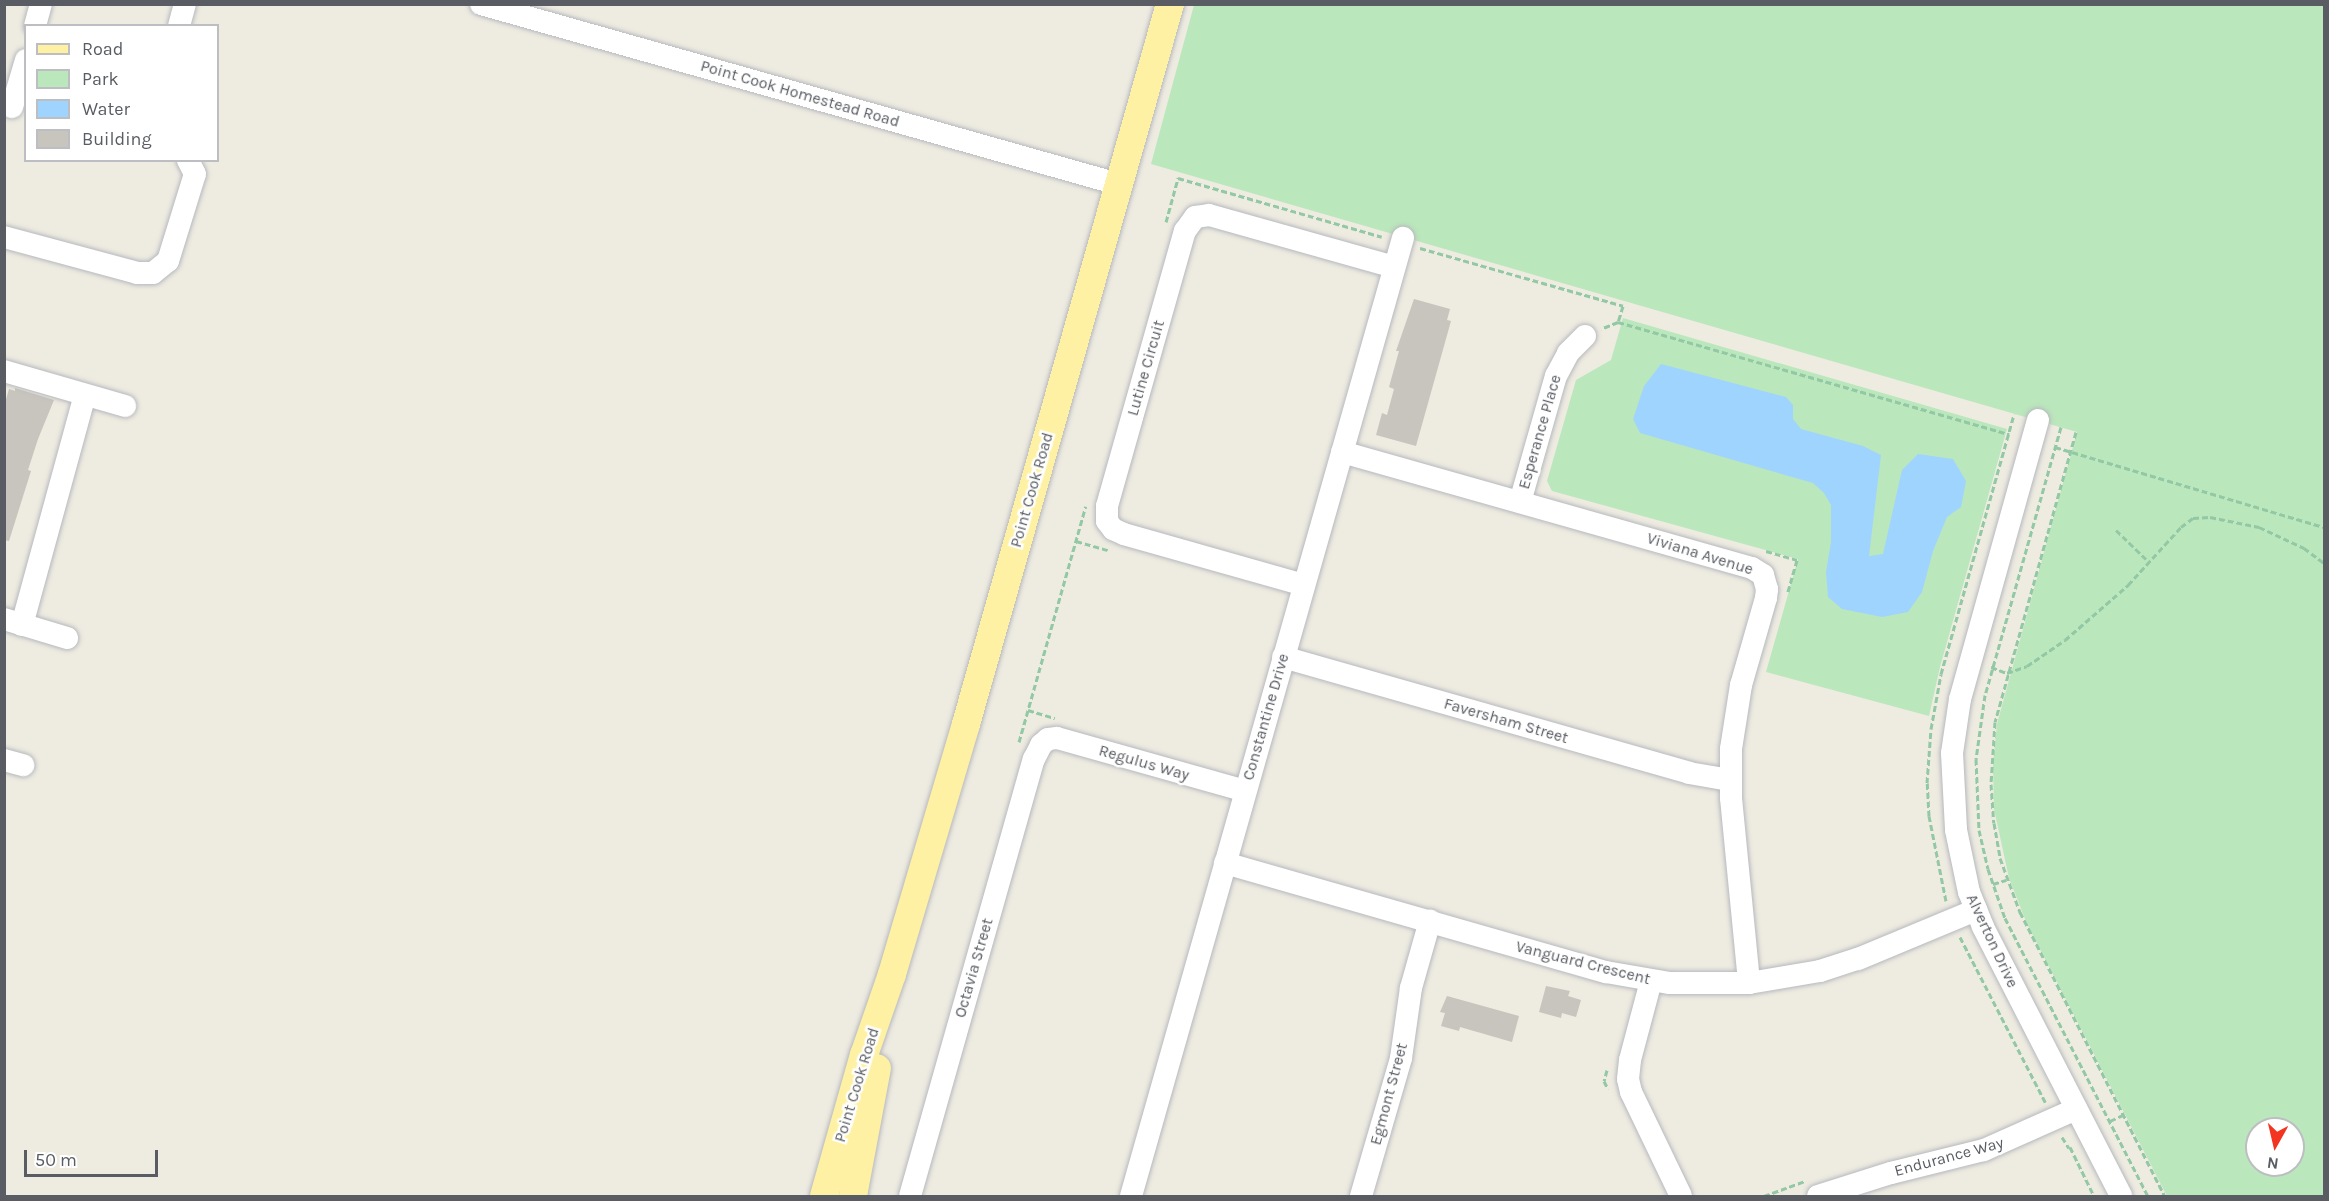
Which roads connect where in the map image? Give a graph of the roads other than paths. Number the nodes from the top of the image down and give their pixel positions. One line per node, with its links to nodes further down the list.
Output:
1 (41, 4): 5 (street)
2 (184, 4): 6 (street)
3 (481, 4): 10 (street, Point Cook Homestead Road)
4 (1170, 4): 10 (main road, Point Cook Road)
5 (36, 24)
6 (179, 24)
7 (24, 68): 8 (street)
8 (14, 107)
9 (189, 162): 11 (street)
10 (1118, 184): 31 (main road, Point Cook Road)
11 (4, 237)
12 (1403, 237): 13 (street, Constantine Drive)
13 (1394, 267): 19 (street, Constantine Drive); 21 (street, Lutine Circuit)
14 (1585, 336): 20 (street, Esperance Place)
15 (4, 371): 16 (street)
16 (85, 395): 17 (street); 22 (street)
17 (125, 406)
18 (2035, 431): 29 (street, Alverton Drive)
19 (1342, 452): 20 (street, Viviana Avenue); 21 (street, Constantine Drive)
20 (1520, 502): 26 (street, Viviana Avenue)
21 (1304, 585): 24 (street, Constantine Drive)
22 (13, 622): 23 (street)
23 (67, 638)
24 (1283, 657): 26 (street, Faversham Street); 27 (street, Constantine Drive)
25 (1044, 742): 27 (street, Regulus Way); 37 (street, Octavia Street)
26 (1730, 780): 33 (street, Viviana Avenue)
27 (1245, 791): 28 (street, Constantine Drive)
28 (1225, 863): 30 (street, Vanguard Crescent); 38 (street, Constantine Drive)
29 (1976, 910): 33 (street, Vanguard Crescent); 34 (street, Alverton Drive)
30 (1430, 921): 32 (street, Vanguard Crescent); 39 (street, Egmont Street)
31 (892, 974): 35 (main road, Point Cook Road); 36 (main road, Point Cook Road)
32 (1651, 981): 33 (street, Vanguard Crescent); 40 (street)
33 (1749, 983)
34 (2076, 1109): 41 (street, Endurance Way); 42 (street, Alverton Drive)
35 (824, 1197)
36 (853, 1197)
37 (910, 1197)
38 (1131, 1197)
39 (1361, 1197)
40 (1681, 1197)
41 (1818, 1197)
42 (2121, 1197)

